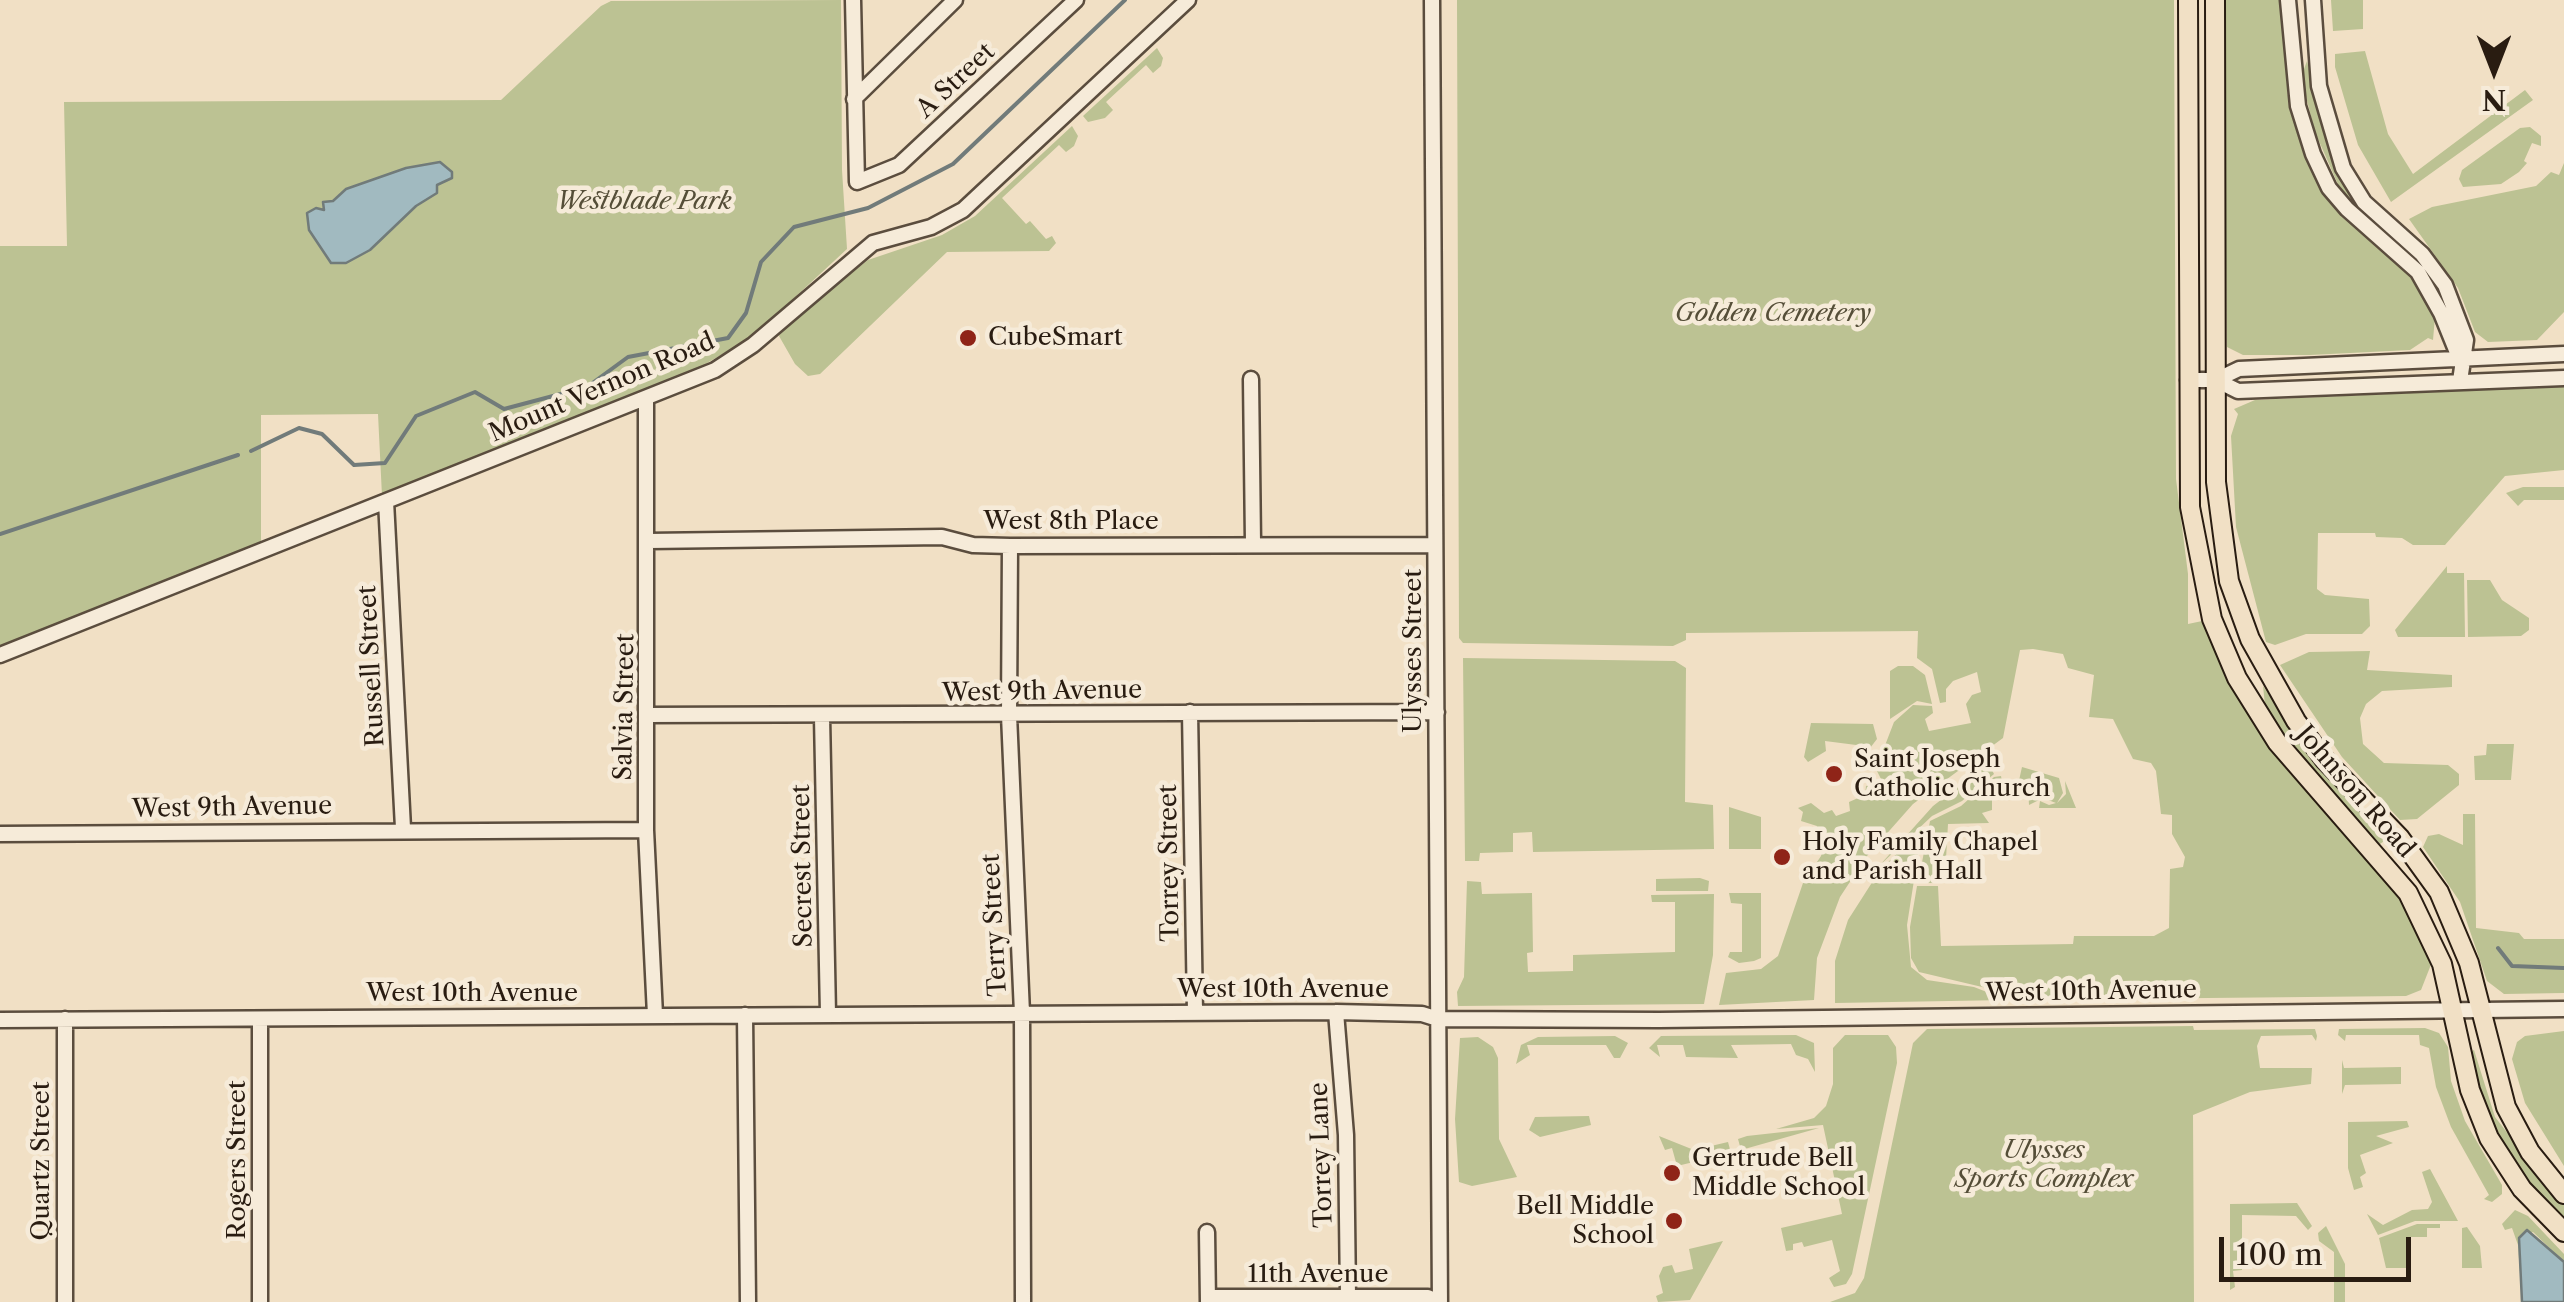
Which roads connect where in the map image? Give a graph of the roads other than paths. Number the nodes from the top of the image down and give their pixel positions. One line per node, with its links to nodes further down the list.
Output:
1 (853, 0): 10 (street)
2 (955, 0): 10 (street)
3 (1076, 0): 10 (street, A Street)
4 (1188, 0): 19 (street, Mount Vernon Road)
5 (1432, 0): 23 (street, Ulysses Street)
6 (2188, 0): 16 (main road, Johnson Road)
7 (2215, 0): 17 (main road, Johnson Road)
8 (2288, 0): 11 (street)
9 (2313, 0): 11 (street)
10 (854, 99)
11 (2380, 227): 13 (street)
12 (2564, 354): 13 (street)
13 (2460, 360): 17 (street); 18 (street)
14 (2564, 378): 18 (street)
15 (1251, 379): 22 (street)
16 (2188, 380): 17 (street); 35 (main road, Johnson Road)
17 (2216, 380): 18 (street); 36 (main road, Johnson Road)
18 (2460, 381)
19 (646, 400): 20 (street, Mount Vernon Road); 21 (street, Salvia Street)
20 (386, 501): 25 (street, Mount Vernon Road); 31 (street, Russell Street)
21 (649, 542): 24 (street, West 8th Place); 28 (street, Salvia Street)
22 (1253, 543): 23 (street, West 8th Place); 24 (street, West 8th Place)
23 (1436, 545): 27 (street, Ulysses Street)
24 (1010, 546): 29 (street, Terry Street)
25 (0, 654)
26 (1190, 712): 27 (street, West 9th Avenue); 29 (street, West 9th Avenue); 37 (street, Torrey Street)
27 (1436, 712): 46 (street, Ulysses Street)
28 (648, 715): 30 (street, West 9th Avenue); 32 (street, Salvia Street)
29 (1008, 715): 30 (street, West 9th Avenue); 39 (street, Terry Street)
30 (822, 717): 41 (street, Secrest Street)
31 (404, 828): 32 (street, West 9th Avenue); 33 (street, West 9th Avenue)
32 (646, 830): 42 (street, Salvia Street)
33 (0, 834)
34 (2564, 1009): 36 (street, West 10th Avenue)
35 (2453, 1010): 36 (street, West 10th Avenue); 46 (street, West 10th Avenue); 49 (main road, Johnson Road)
36 (2481, 1011): 47 (main road, Johnson Road)
37 (1196, 1012): 38 (street, West 10th Avenue); 39 (street, West 10th Avenue)
38 (1336, 1012): 46 (street, West 10th Avenue); 50 (street, Torrey Lane)
39 (1022, 1013): 41 (street, West 10th Avenue); 56 (street, Terry Street)
40 (746, 1014): 41 (street, West 10th Avenue); 42 (street, West 10th Avenue); 55 (street)
41 (828, 1014)
42 (655, 1015): 43 (street, West 10th Avenue)
43 (260, 1018): 45 (street, West 10th Avenue); 54 (street, Rogers Street)
44 (0, 1020): 45 (street, West 10th Avenue)
45 (64, 1020): 53 (street, Quartz Street)
46 (1438, 1020): 52 (street, Ulysses Street)
47 (2564, 1194)
48 (1207, 1232): 51 (street)
49 (2564, 1232)
50 (1348, 1297): 51 (street, 11th Avenue); 52 (street, 11th Avenue)
51 (1208, 1300)
52 (1436, 1300)
53 (65, 1302)
54 (260, 1302)
55 (748, 1302)
56 (1023, 1302)

